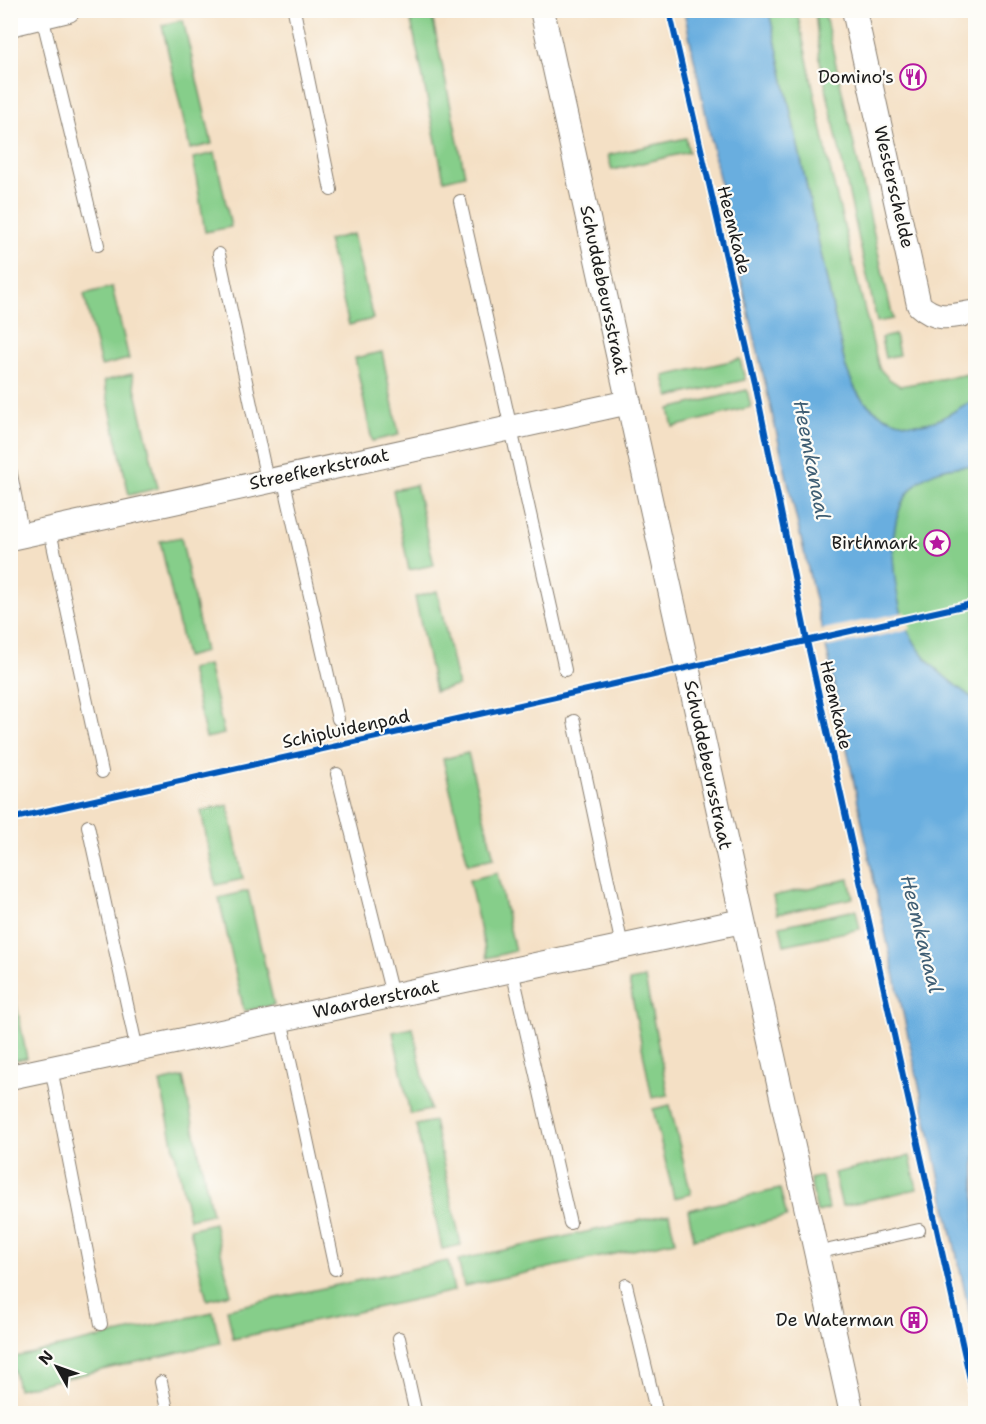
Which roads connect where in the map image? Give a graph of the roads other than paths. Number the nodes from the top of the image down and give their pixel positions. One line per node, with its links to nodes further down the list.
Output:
1 (68, 10): 5 (street)
2 (294, 10): 7 (lane)
3 (542, 10): 12 (street, Schuddebeursstraat)
4 (854, 10): 11 (street, Westerschelde)
5 (42, 16): 6 (street); 9 (lane)
6 (10, 24)
7 (331, 190)
8 (460, 201): 13 (lane)
9 (98, 245)
10 (219, 254): 15 (lane)
11 (975, 312)
12 (628, 402): 13 (street, Streefkerkstraat); 24 (street, Schuddebeursstraat)
13 (511, 427): 15 (street, Streefkerkstraat); 18 (lane)
14 (10, 469): 17 (lane)
15 (275, 478): 16 (street, Streefkerkstraat); 19 (lane)
16 (50, 531): 17 (street, Streefkerkstraat); 21 (lane)
17 (17, 537)
18 (565, 670)
19 (338, 718)
20 (574, 721): 25 (lane)
21 (102, 772)
22 (337, 774): 27 (lane)
23 (88, 826): 29 (lane)
24 (742, 921): 25 (street, Waarderstraat); 34 (street, Schuddebeursstraat)
25 (622, 946): 26 (street, Waarderstraat)
26 (512, 970): 27 (street, Waarderstraat); 32 (lane)
27 (392, 995): 28 (street, Waarderstraat)
28 (281, 1019): 29 (street, Waarderstraat); 35 (lane)
29 (137, 1050): 30 (street, Waarderstraat)
30 (51, 1068): 31 (street, Waarderstraat); 37 (lane)
31 (10, 1077)
32 (570, 1223)
33 (919, 1230): 34 (lane)
34 (816, 1253): 40 (street, Schuddebeursstraat)
35 (335, 1269)
36 (626, 1285): 43 (lane)
37 (101, 1324)
38 (399, 1338): 42 (lane)
39 (160, 1382): 41 (lane)
40 (845, 1412)
41 (168, 1413)
42 (416, 1413)
43 (657, 1413)

